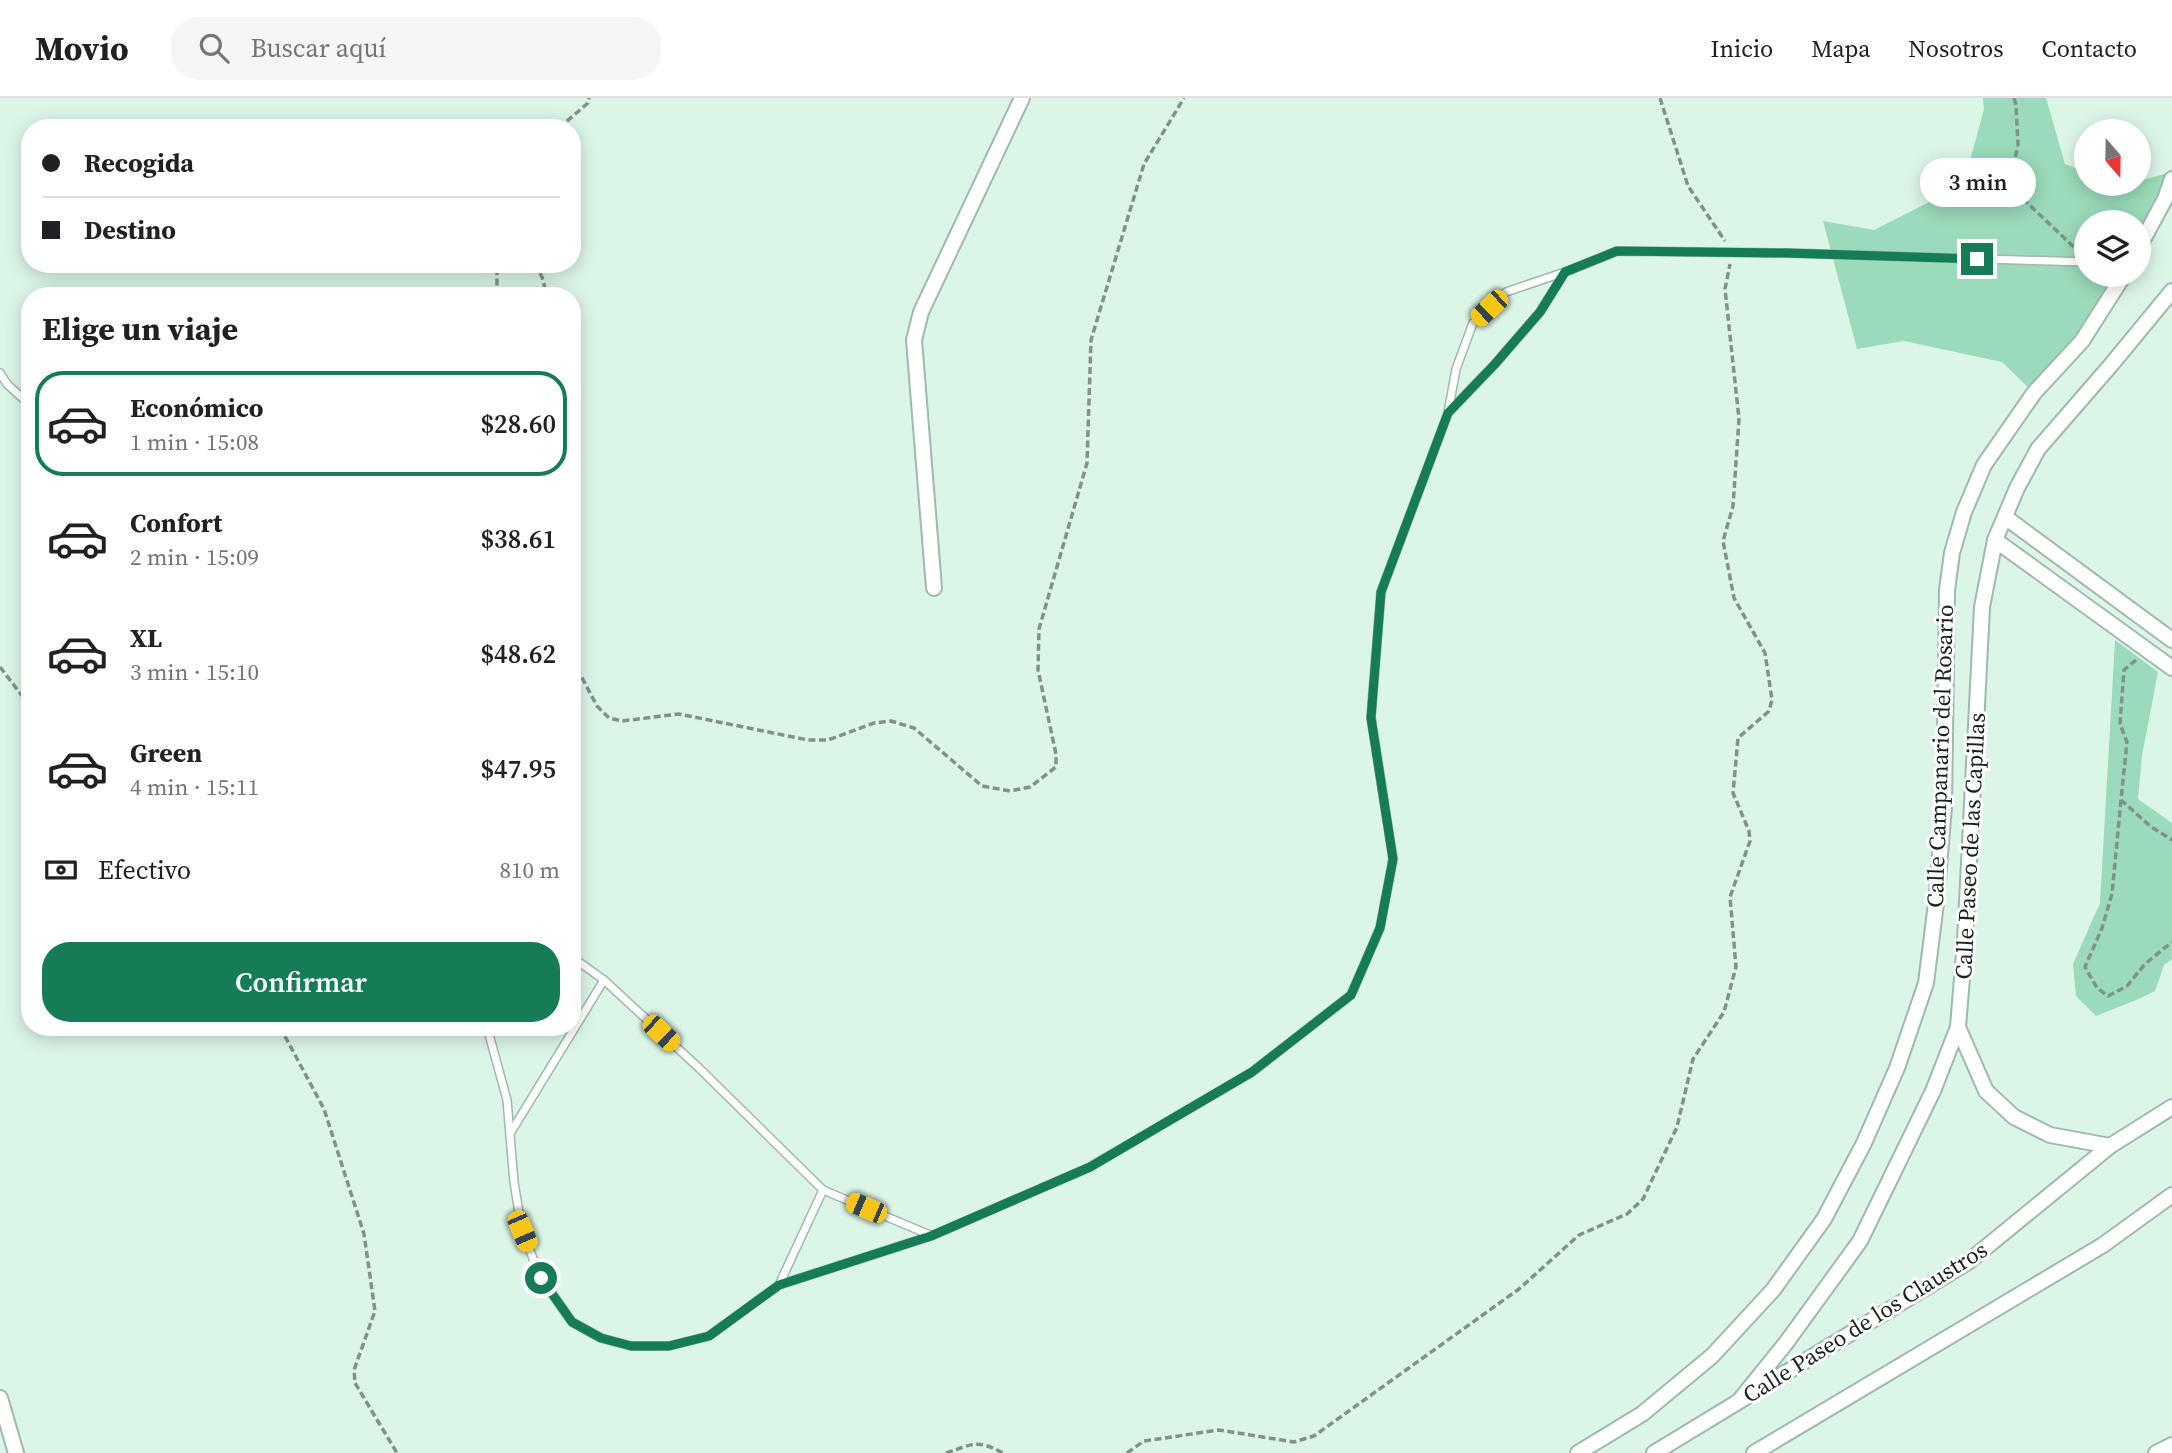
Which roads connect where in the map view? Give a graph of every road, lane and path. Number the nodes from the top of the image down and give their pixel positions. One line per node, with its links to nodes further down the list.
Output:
1 (589, 98): 6 (path)
2 (1022, 98): 21 (street)
3 (1184, 98): 26 (path)
4 (1660, 98): 10 (path)
5 (2014, 98): 9 (path)
6 (569, 119)
7 (2172, 179): 8 (street)
8 (2151, 225)
9 (2074, 248)
10 (1732, 253): 11 (lane); 12 (lane); 52 (path)
11 (2074, 260)
12 (1565, 272): 18 (lane); 18 (lane)
13 (2116, 287): 53 (street, Calle Campanario del Rosario)
14 (2172, 293): 19 (street, Calle Paseo de las Capillas)
15 (0, 373): 16 (lane)
16 (3, 383): 17 (lane)
17 (21, 398)
18 (1448, 413): 43 (lane)
19 (2005, 517): 20 (street, Calle Paseo de las Capillas); 22 (street)
20 (1995, 540): 23 (street); 34 (street, Calle Paseo de las Capillas)
21 (934, 588)
22 (2172, 640)
23 (2140, 644): 25 (street); 28 (path)
24 (0, 667): 27 (path)
25 (2172, 668)
26 (581, 676)
27 (21, 694)
28 (2121, 800): 29 (path); 30 (path)
29 (2172, 840)
30 (2172, 942)
31 (581, 963): 32 (lane)
32 (604, 980): 33 (lane); 41 (lane)
33 (581, 1017)
34 (1958, 1027): 40 (street); 46 (street, Calle Paseo de las Capillas)
35 (285, 1036): 49 (path)
36 (489, 1036): 39 (lane)
37 (570, 1036): 39 (lane)
38 (2172, 1107): 40 (street, Calle Paseo de los Claustros)
39 (510, 1133): 44 (lane)
40 (2110, 1146): 46 (street, Calle Paseo de los Claustros)
41 (823, 1190): 43 (lane); 44 (lane)
42 (2172, 1195): 55 (street)
43 (931, 1236): 44 (lane)
44 (779, 1285)
45 (0, 1398): 48 (street)
46 (1740, 1401): 54 (street, Calle Paseo de los Claustros)
47 (2172, 1445): 56 (street)
48 (16, 1453)
49 (397, 1453)
50 (946, 1453): 51 (path)
51 (1003, 1453)
52 (1127, 1453)
53 (1578, 1453)
54 (1654, 1453)
55 (1754, 1453)
56 (2156, 1453)

